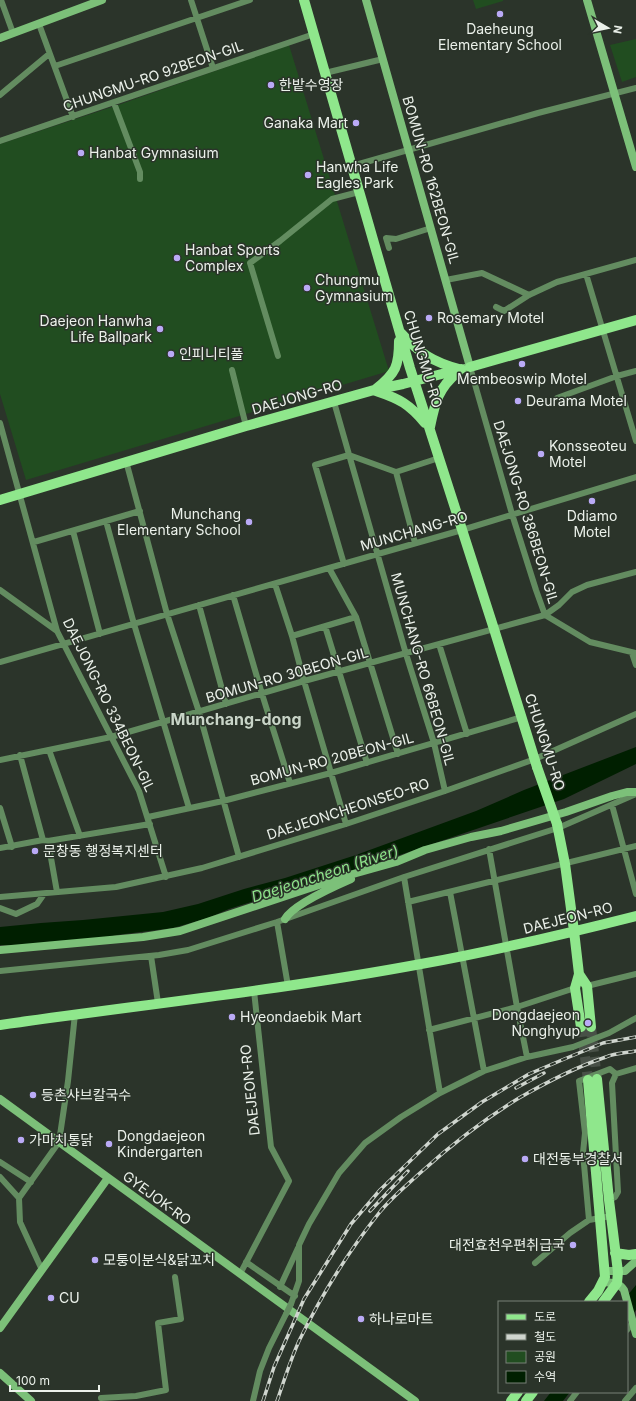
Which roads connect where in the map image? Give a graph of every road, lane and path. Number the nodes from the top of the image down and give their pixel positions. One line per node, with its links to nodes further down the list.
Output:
1 (1, 0): 10 (street)
2 (102, 0): 9 (main road)
3 (191, 0): 8 (street)
4 (250, 0): 8 (street)
5 (304, 0): 11 (main road, CHUNGMU-RO)
6 (366, 0): 14 (main road, BOMUN-RO 162BEON-GIL)
7 (587, 0): 19 (main road)
8 (197, 18): 15 (street); 16 (street)
9 (39, 24): 10 (main road); 13 (street)
10 (13, 33): 12 (main road)
11 (314, 34): 16 (street, CHUNGMU-RO 92BEON-GIL); 17 (main road, CHUNGMU-RO)
12 (0, 38)
13 (49, 54): 15 (street); 20 (street)
14 (383, 59): 17 (street); 24 (main road, BOMUN-RO 162BEON-GIL)
15 (55, 66): 22 (street)
16 (214, 68): 21 (street, CHUNGMU-RO 92BEON-GIL)
17 (325, 73): 25 (main road, CHUNGMU-RO)
18 (636, 88): 19 (street)
19 (614, 94): 24 (street); 26 (main road)
20 (0, 95)
21 (114, 103): 22 (street, CHUNGMU-RO 92BEON-GIL); 27 (street)
22 (73, 117): 23 (street, CHUNGMU-RO 92BEON-GIL)
23 (0, 141)
24 (409, 150): 25 (street); 29 (main road, BOMUN-RO 162BEON-GIL)
25 (352, 166): 28 (main road, CHUNGMU-RO)
26 (636, 167)
27 (140, 179)
28 (359, 192): 38 (main road, CHUNGMU-RO); 39 (street)
29 (431, 228): 30 (street); 33 (main road, BOMUN-RO 162BEON-GIL)
30 (389, 248)
31 (636, 260): 32 (street)
32 (586, 274): 34 (street); 37 (street)
33 (446, 280): 34 (street); 40 (main road, BOMUN-RO 162BEON-GIL)
34 (529, 295): 35 (street)
35 (496, 307)
36 (636, 320): 37 (main road, DAEJONG-RO)
37 (603, 329): 40 (main road, DAEJONG-RO); 43 (street)
38 (399, 331): 40 (main road); 44 (main road, CHUNGMU-RO); 45 (main road)
39 (278, 356)
40 (466, 368): 44 (main road, DAEJONG-RO); 50 (main road); 61 (street, DAEJONG-RO 386BEON-GIL)
41 (232, 370): 49 (street)
42 (636, 371): 43 (street)
43 (617, 376): 46 (street); 51 (street)
44 (414, 382): 45 (main road, DAEJONG-RO); 50 (main road, CHUNGMU-RO)
45 (374, 390): 47 (main road, DAEJONG-RO); 50 (main road)
46 (557, 398)
47 (334, 402): 49 (main road, DAEJONG-RO); 53 (street, MUNCHANG-RO 66BEON-GIL)
48 (0, 423): 52 (street, DAEJONG-RO 334BEON-GIL)
49 (246, 426): 55 (main road, DAEJONG-RO)
50 (429, 428): 54 (main road, CHUNGMU-RO)
51 (636, 441)
52 (3, 446): 58 (street, DAEJONG-RO 334BEON-GIL)
53 (349, 455): 56 (street); 67 (street, MUNCHANG-RO 66BEON-GIL); 68 (street)
54 (438, 458): 56 (street); 63 (main road, CHUNGMU-RO)
55 (126, 462): 58 (main road, DAEJONG-RO); 60 (street)
56 (396, 472): 66 (street)
57 (636, 477): 61 (street, MUNCHANG-RO)
58 (20, 494): 59 (main road, DAEJONG-RO); 65 (street, DAEJONG-RO 334BEON-GIL)
59 (0, 500)
60 (140, 511): 62 (street); 75 (street)
61 (512, 514): 63 (street, MUNCHANG-RO); 76 (street, DAEJONG-RO 386BEON-GIL)
62 (106, 521): 64 (street); 78 (street)
63 (462, 530): 66 (street, MUNCHANG-RO); 80 (main road, CHUNGMU-RO)
64 (73, 531): 65 (street); 82 (street)
65 (34, 542): 81 (street, DAEJONG-RO 334BEON-GIL)
66 (415, 543): 67 (street, MUNCHANG-RO)
67 (378, 554): 68 (street, MUNCHANG-RO); 87 (street, MUNCHANG-RO 66BEON-GIL)
68 (344, 564): 69 (street, MUNCHANG-RO)
69 (329, 568): 71 (street, MUNCHANG-RO); 77 (street)
70 (636, 572): 76 (street)
71 (274, 584): 73 (street, MUNCHANG-RO); 83 (street)
72 (0, 590): 81 (street)
73 (233, 595): 74 (street, MUNCHANG-RO); 93 (street)
74 (199, 605): 75 (street, MUNCHANG-RO); 94 (street)
75 (167, 614): 78 (street, MUNCHANG-RO); 95 (street)
76 (546, 615): 80 (street); 86 (street, DAEJONG-RO 386BEON-GIL)
77 (356, 617): 79 (street); 89 (street)
78 (134, 624): 82 (street, MUNCHANG-RO); 98 (street)
79 (325, 626): 83 (street); 91 (street)
80 (494, 629): 85 (street, BOMUN-RO 30BEON-GIL); 97 (main road, CHUNGMU-RO)
81 (58, 631): 84 (street, DAEJONG-RO 334BEON-GIL)
82 (100, 634): 84 (street, MUNCHANG-RO)
83 (292, 636): 92 (street)
84 (64, 644): 88 (street, MUNCHANG-RO); 100 (street, DAEJONG-RO 334BEON-GIL)
85 (439, 644): 87 (street, BOMUN-RO 30BEON-GIL); 99 (street)
86 (634, 653): 90 (street)
87 (406, 654): 89 (street, BOMUN-RO 30BEON-GIL); 101 (street, MUNCHANG-RO 66BEON-GIL)
88 (0, 662)
89 (370, 663): 91 (street, BOMUN-RO 30BEON-GIL); 103 (street)
90 (636, 665)
91 (339, 672): 92 (street, BOMUN-RO 30BEON-GIL); 106 (street)
92 (304, 681): 93 (street, BOMUN-RO 30BEON-GIL); 108 (street)
93 (262, 694): 94 (street, BOMUN-RO 30BEON-GIL); 109 (street)
94 (226, 704): 95 (street, BOMUN-RO 30BEON-GIL)
95 (199, 712): 98 (street, BOMUN-RO 30BEON-GIL); 112 (street)
96 (636, 714): 107 (street, DAEJEONCHEONSEO-RO)
97 (522, 717): 99 (street, BOMUN-RO 20BEON-GIL); 107 (main road, CHUNGMU-RO)
98 (164, 722): 100 (street, BOMUN-RO 30BEON-GIL); 115 (street)
99 (467, 734): 101 (street, BOMUN-RO 20BEON-GIL)
100 (111, 737): 102 (street, BOMUN-RO 30BEON-GIL); 116 (street, DAEJONG-RO 334BEON-GIL)
101 (434, 743): 103 (street, BOMUN-RO 20BEON-GIL); 110 (street, MUNCHANG-RO 66BEON-GIL)
102 (49, 750): 104 (street, BOMUN-RO 30BEON-GIL); 120 (street)
103 (398, 754): 106 (street, BOMUN-RO 20BEON-GIL)
104 (20, 755): 105 (street, BOMUN-RO 30BEON-GIL); 121 (street)
105 (0, 760)
106 (367, 763): 108 (street, BOMUN-RO 20BEON-GIL)
107 (536, 763): 110 (street, DAEJEONCHEONSEO-RO); 119 (main road, CHUNGMU-RO, bridge)
108 (331, 773): 109 (street, BOMUN-RO 20BEON-GIL); 118 (street)
109 (290, 783): 112 (street, BOMUN-RO 20BEON-GIL)
110 (445, 791): 118 (street, DAEJEONCHEONSEO-RO)
111 (636, 793): 113 (street); 129 (main road)
112 (223, 801): 115 (street, BOMUN-RO 20BEON-GIL); 127 (street)
113 (612, 805): 119 (street); 126 (street)
114 (0, 808): 122 (street)
115 (189, 808): 116 (street, BOMUN-RO 20BEON-GIL)
116 (148, 817): 117 (street, DAEJONG-RO 334BEON-GIL)
117 (150, 824): 120 (street); 130 (street, DAEJONG-RO 334BEON-GIL)
118 (346, 824): 127 (street, DAEJEONCHEONSEO-RO)
119 (557, 826): 125 (street); 128 (main road, CHUNGMU-RO)
120 (80, 836): 121 (street)
121 (46, 840): 122 (street); 133 (street)
122 (12, 846): 124 (street)
123 (636, 846): 126 (street)
124 (0, 848)
125 (489, 849): 131 (street); 132 (street, DAEJEON-RO)
126 (624, 849): 128 (street); 136 (street)
127 (239, 856): 130 (street, DAEJEONCHEONSEO-RO)
128 (565, 864): 132 (street); 142 (main road, CHUNGMU-RO)
129 (371, 868): 141 (main road); 144 (main road)
130 (166, 877): 133 (street, DAEJEONCHEONSEO-RO)
131 (404, 877): 138 (street); 141 (street)
132 (494, 882): 134 (street); 143 (street, DAEJEON-RO)
133 (57, 892): 135 (street, DAEJEONCHEONSEO-RO)
134 (450, 892): 138 (street); 146 (street)
135 (44, 894): 137 (street, DAEJEONCHEONSEO-RO); 139 (street)
136 (636, 894)
137 (0, 897)
138 (408, 902): 147 (street)
139 (0, 908)
140 (636, 916): 142 (main road, DAEJEON-RO)
141 (281, 920): 145 (street); 151 (street)
142 (574, 931): 143 (main road, DAEJEON-RO); 149 (main road, CHUNGMU-RO)
143 (506, 947): 146 (main road, DAEJEON-RO); 156 (street, DAEJEON-RO)
144 (0, 950)
145 (151, 956): 148 (street); 155 (street)
146 (463, 956): 147 (main road, DAEJEON-RO); 158 (street)
147 (419, 964): 151 (main road, DAEJEON-RO); 161 (street)
148 (0, 971)
149 (579, 974): 152 (main road, CHUNGMU-RO); 153 (main road, CHUNGMU-RO)
150 (636, 974): 152 (street)
151 (288, 986): 154 (main road, DAEJEON-RO)
152 (587, 986): 153 (main road, CHUNGMU-RO)
153 (575, 988): 156 (street)
154 (254, 991): 155 (main road, DAEJEON-RO); 182 (street, DAEJEON-RO)
155 (158, 1003): 157 (main road, DAEJEON-RO)
156 (517, 1007): 158 (street); 162 (street, DAEJEON-RO)
157 (75, 1014): 160 (main road, DAEJEON-RO); 168 (street)
158 (474, 1018): 161 (street); 164 (street)
159 (636, 1018): 162 (street)
160 (0, 1025)
161 (429, 1030): 166 (street)
162 (527, 1057): 164 (street)
163 (636, 1068): 165 (street)
164 (484, 1071): 166 (street)
165 (616, 1074): 174 (street); 177 (street)
166 (440, 1093): 178 (street)
167 (0, 1099): 168 (main road, GYEJOK-RO)
168 (59, 1142): 171 (main road, GYEJOK-RO); 172 (street)
169 (0, 1162): 172 (street)
170 (0, 1177): 173 (street)
171 (108, 1178): 184 (main road); 187 (main road, GYEJOK-RO)
172 (31, 1182): 173 (street)
173 (19, 1198): 184 (street)
174 (609, 1200): 175 (main road); 176 (main road)
175 (611, 1216): 176 (street); 179 (main road)
176 (600, 1218): 177 (street); 185 (main road)
177 (589, 1220): 183 (street)
178 (299, 1245): 191 (street); 192 (street)
179 (615, 1254): 180 (main road); 186 (main road)
180 (636, 1254)
181 (636, 1261): 186 (main road)
182 (246, 1262): 187 (street); 191 (street)
183 (535, 1263)
184 (42, 1270): 198 (main road)
185 (605, 1271): 186 (main road); 189 (main road)
186 (618, 1272): 190 (main road)
187 (240, 1274): 209 (main road, GYEJOK-RO)
188 (175, 1277): 206 (street)
189 (604, 1282): 190 (main road); 193 (main road)
190 (617, 1283): 194 (main road); 195 (main road)
191 (280, 1287): 192 (street)
192 (295, 1296): 208 (street, bridge)
193 (590, 1301)
194 (604, 1301)
195 (627, 1301)
196 (628, 1304): 197 (main road)
197 (633, 1322): 199 (street); 200 (main road)
198 (0, 1328)
199 (628, 1329)
200 (636, 1334)
201 (0, 1373): 207 (main road)
202 (636, 1388): 213 (street)
203 (517, 1393): 210 (main road)
204 (532, 1393): 211 (main road)
205 (576, 1393): 212 (street)
206 (101, 1398)
207 (31, 1401)
208 (253, 1401)
209 (415, 1401)
210 (511, 1401)
211 (526, 1401)
212 (570, 1401)
213 (625, 1401)

